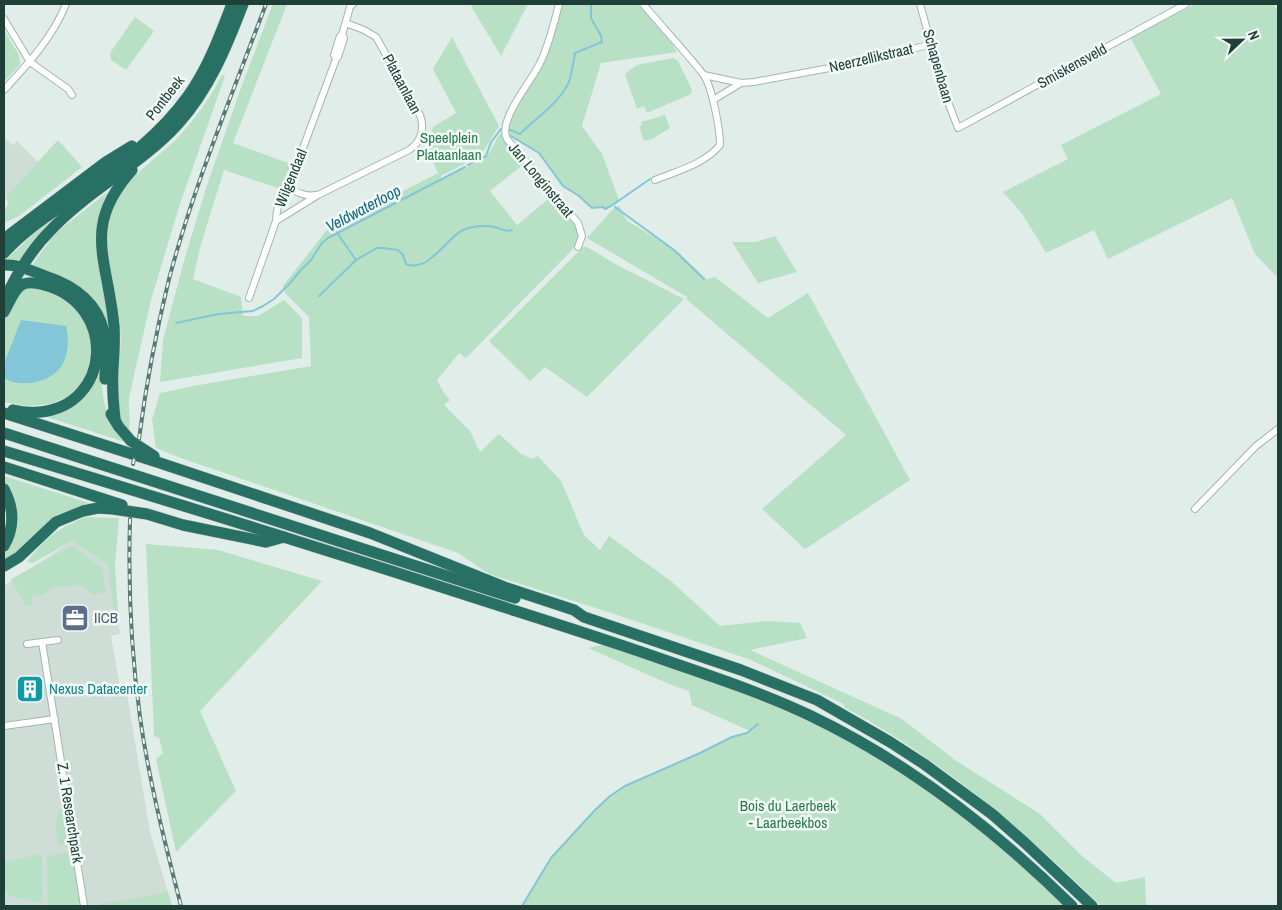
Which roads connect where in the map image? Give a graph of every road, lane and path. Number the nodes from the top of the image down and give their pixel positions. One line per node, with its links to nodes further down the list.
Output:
1 (66, 4): 12 (street)
2 (232, 4): 19 (highway, Pontbeek)
3 (242, 4): 19 (highway)
4 (560, 4): 25 (street, Jan Longinstraat)
5 (643, 4): 13 (street)
6 (920, 4): 11 (street, Schapenbaan)
7 (1186, 4): 18 (street, Smiskensveld)
8 (351, 5): 10 (street, Wilgendaal)
9 (4, 19): 12 (street)
10 (346, 23): 21 (street, Wilgendaal); 22 (street, Plataanlaan)
11 (932, 44): 14 (street, Neerzellikstraat); 18 (street, Schapenbaan)
12 (30, 62): 15 (street); 16 (street)
13 (704, 75): 14 (street); 17 (street)
14 (741, 83): 17 (street)
15 (4, 90)
16 (72, 95)
17 (713, 100): 20 (street)
18 (958, 128)
19 (149, 145): 24 (highway); 26 (highway, Pontbeek); 28 (highway); 34 (highway)
20 (655, 180)
21 (289, 186): 22 (street); 23 (street, Wilgendaal)
22 (318, 195): 23 (street, Plataanlaan)
23 (276, 220): 29 (street, Wilgendaal)
24 (4, 239)
25 (578, 247)
26 (4, 253)
27 (4, 264): 28 (highway)
28 (22, 268): 30 (highway); 34 (highway)
29 (248, 298)
30 (4, 301)
31 (4, 312): 32 (highway)
32 (4, 409)
33 (4, 413): 38 (highway)
34 (115, 418): 38 (highway)
35 (1278, 429): 41 (street)
36 (4, 433): 46 (highway)
37 (4, 451): 43 (highway)
38 (160, 463): 46 (highway)
39 (4, 467): 42 (highway)
40 (4, 488): 44 (highway)
41 (1195, 509)
42 (147, 514): 43 (highway); 45 (highway)
43 (284, 537): 53 (highway)
44 (4, 546)
45 (4, 566)
46 (584, 617): 54 (highway)
47 (58, 640): 48 (street)
48 (42, 642): 49 (street); 50 (street, Z. 1 Researchpark)
49 (27, 644)
50 (55, 719): 51 (street); 52 (street, Z. 1 Researchpark)
51 (4, 726)
52 (84, 906)
53 (1072, 906)
54 (1092, 906)

